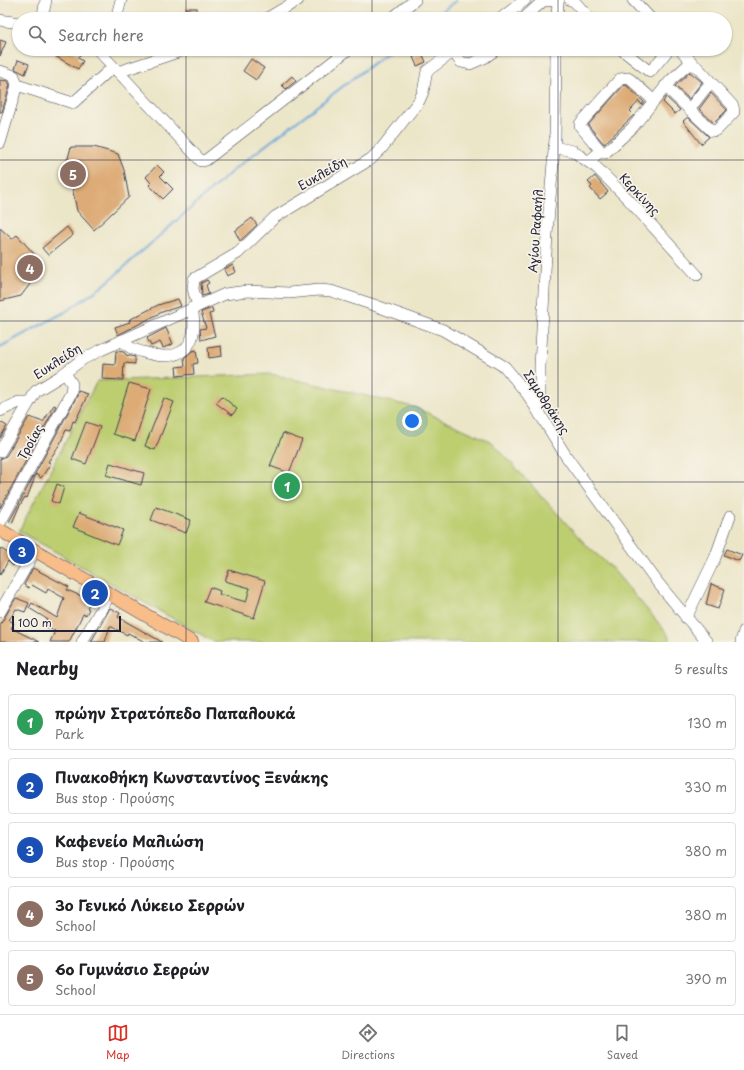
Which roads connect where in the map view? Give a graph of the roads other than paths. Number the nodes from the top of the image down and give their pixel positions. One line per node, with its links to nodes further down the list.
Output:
1 (46, 0): 9 (street)
2 (121, 0): 10 (street)
3 (298, 0): 11 (street)
4 (415, 0): 12 (street)
5 (525, 0): 13 (street)
6 (558, 0): 14 (street); 15 (street)
7 (570, 0): 16 (street)
8 (633, 0): 17 (street)
9 (43, 12)
10 (118, 12)
11 (278, 12)
12 (400, 12)
13 (509, 12)
14 (531, 12)
15 (557, 12)
16 (584, 12)
17 (644, 12)
18 (0, 20): 19 (street)
19 (12, 22)
20 (108, 56): 31 (street)
21 (163, 56): 31 (street)
22 (340, 56): 31 (street)
23 (447, 56): 44 (street, Ευκλείδη)
24 (458, 56): 25 (street)
25 (487, 56)
26 (556, 56): 40 (street, Αγίου Ραφαήλ)
27 (630, 56): 28 (street)
28 (663, 56)
29 (686, 56): 30 (street)
30 (695, 66): 33 (street); 35 (street)
31 (116, 70): 34 (street)
32 (0, 71): 34 (street)
33 (711, 83): 38 (street); 38 (street)
34 (17, 85): 37 (street)
35 (665, 86): 36 (street); 38 (street)
36 (653, 100): 41 (street); 41 (street)
37 (5, 109): 39 (street)
38 (688, 109)
39 (0, 143)
40 (554, 147): 42 (street, Κερκίνης); 47 (street, Αγίου Ραφαήλ)
41 (601, 151): 42 (street)
42 (589, 161): 43 (street, Κερκίνης)
43 (697, 275)
44 (195, 307): 45 (street, Ευκλείδη); 45 (street); 48 (street, Σαμοθράκης)
45 (122, 340): 46 (street, Ευκλείδη)
46 (65, 373): 49 (street, Ευκλείδη); 54 (street, Τροίας)
47 (540, 391): 48 (street); 51 (street, Αγίου Ραφαήλ)
48 (528, 395): 51 (street, Σαμοθράκης)
49 (29, 402): 50 (street); 52 (street, Ευκλείδη)
50 (0, 411)
51 (540, 415): 59 (street, Σαμοθράκης)
52 (0, 452)
53 (730, 516): 59 (street)
54 (0, 523)
55 (0, 530): 56 (main road)
56 (36, 551): 57 (main road); 58 (street)
57 (110, 594): 61 (main road); 62 (street)
58 (0, 612)
59 (686, 618): 63 (street, Σαμοθράκης)
60 (744, 631): 64 (street)
61 (188, 641)
62 (82, 642)
63 (707, 642)
64 (741, 642)

